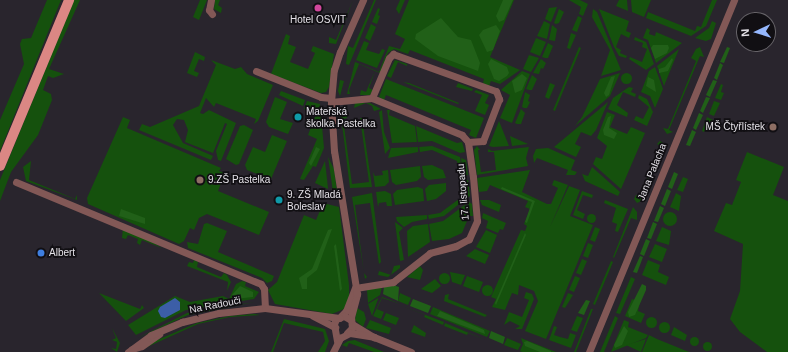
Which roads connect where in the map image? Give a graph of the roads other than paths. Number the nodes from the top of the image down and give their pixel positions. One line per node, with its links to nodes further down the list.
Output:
1 (69, 0): 10 (main road)
2 (211, 0): 5 (street)
3 (363, 0): 8 (street)
4 (734, 0): 24 (street, Jana Palacha)
5 (212, 14)
6 (256, 71): 8 (street)
7 (372, 98): 8 (street); 9 (street); 9 (street)
8 (331, 100): 12 (street)
9 (468, 142): 12 (street, 17. listopadu)
10 (0, 166)
11 (16, 182): 13 (street)
12 (355, 288): 15 (street); 16 (street)
13 (265, 308): 14 (street, Na Radouči); 21 (street, Na Radouči)
14 (313, 316): 15 (street); 17 (street)
15 (340, 317): 16 (street); 17 (street)
16 (352, 322): 18 (street); 19 (street)
17 (335, 328): 18 (street); 20 (street)
18 (346, 334): 19 (street); 20 (street)
19 (374, 337): 23 (street)
20 (337, 341): 22 (street)
21 (130, 351)
22 (333, 352)
23 (411, 352)
24 (589, 352)

